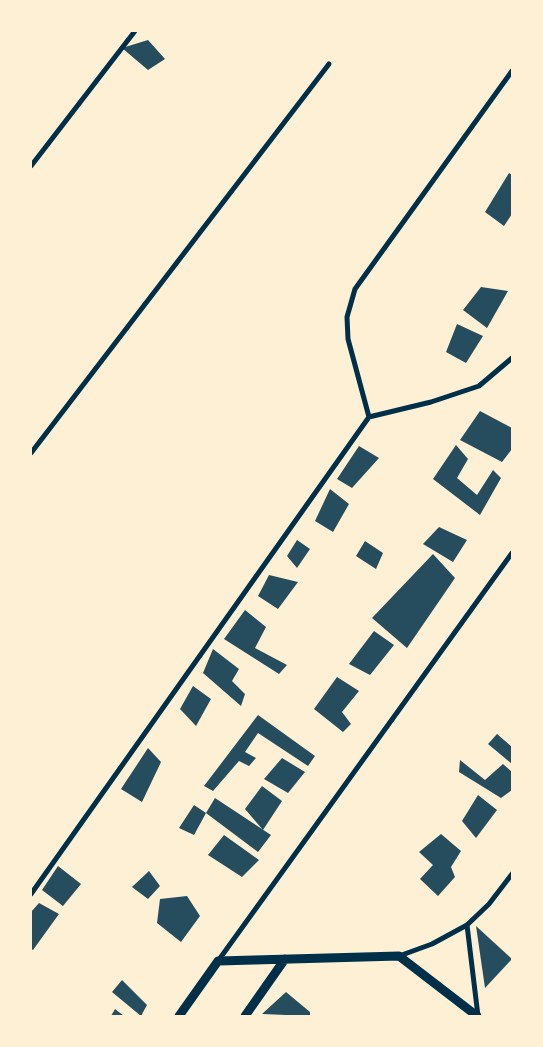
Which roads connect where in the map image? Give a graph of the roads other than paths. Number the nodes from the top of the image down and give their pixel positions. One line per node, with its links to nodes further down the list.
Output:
1 (135, 31): 4 (street)
2 (329, 64): 7 (street)
3 (512, 71): 6 (street)
4 (31, 166)
5 (512, 358): 6 (street)
6 (369, 417): 10 (street)
7 (31, 453)
8 (512, 552): 14 (street)
9 (512, 874): 11 (street)
10 (31, 894)
11 (467, 925): 12 (street); 17 (street)
12 (399, 956): 13 (street); 17 (street)
13 (284, 959): 14 (street); 16 (street)
14 (218, 961): 15 (street)
15 (179, 1016)
16 (244, 1016)
17 (478, 1016)

